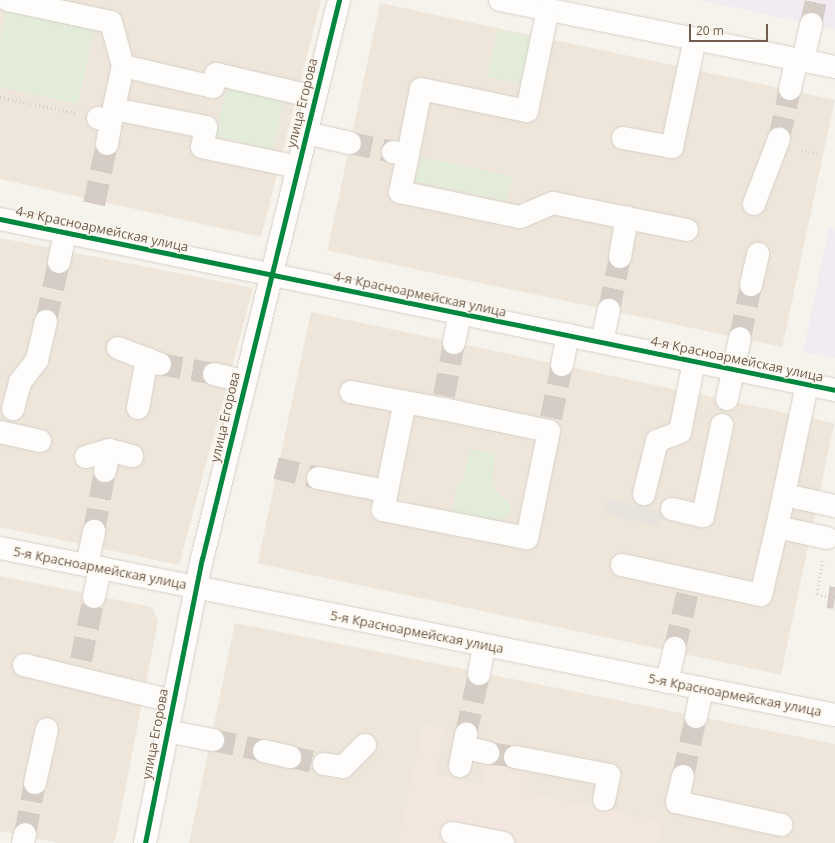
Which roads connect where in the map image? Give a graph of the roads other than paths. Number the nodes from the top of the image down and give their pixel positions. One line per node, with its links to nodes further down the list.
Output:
1 (8, 0): 4 (street)
2 (339, 0): 12 (street, улица Егорова)
3 (500, 0): 5 (street)
4 (68, 6): 9 (street)
5 (548, 10): 7 (street); 21 (street)
6 (811, 24): 8 (street)
7 (695, 39): 8 (street); 15 (street)
8 (800, 60): 10 (street); 11 (street)
9 (123, 66): 12 (street); 13 (street)
10 (835, 66)
11 (790, 89)
12 (315, 97): 14 (street, улица Егорова)
13 (108, 116): 18 (street); 19 (street)
14 (306, 133): 17 (street); 19 (street, улица Егорова)
15 (623, 138)
16 (778, 139): 20 (street)
17 (350, 143)
18 (107, 144)
19 (298, 167): 28 (street, улица Егорова)
20 (754, 204)
21 (627, 218): 23 (street); 26 (street)
22 (0, 219): 24 (street, 4-я Красноармейская улица)
23 (687, 230)
24 (65, 233): 27 (street); 28 (street, 4-я Красноармейская улица)
25 (758, 254): 29 (street)
26 (620, 256)
27 (59, 262)
28 (270, 274): 31 (street, 4-я Красноармейская улица); 42 (street, улица Егорова)
29 (751, 285)
30 (609, 310): 35 (street)
31 (460, 313): 33 (street, 4-я Красноармейская улица); 36 (street)
32 (46, 321): 49 (street)
33 (568, 335): 35 (street, 4-я Красноармейская улица); 39 (street)
34 (740, 338): 40 (street)
35 (602, 342): 38 (street, 4-я Красноармейская улица)
36 (454, 343)
37 (118, 348): 48 (street)
38 (694, 362): 40 (street, 4-я Красноармейская улица); 57 (street)
39 (562, 366)
40 (733, 370): 43 (street, 4-я Красноармейская улица); 46 (street)
41 (214, 374): 42 (street)
42 (245, 382): 67 (street, улица Егорова)
43 (807, 385): 44 (street, 4-я Красноармейская улица); 58 (street)
44 (835, 390)
45 (350, 392): 47 (street)
46 (727, 399)
47 (405, 402): 56 (street); 56 (street)
48 (138, 408)
49 (13, 409)
50 (722, 425): 60 (street)
51 (0, 432): 52 (street)
52 (40, 441)
53 (132, 456): 54 (street)
54 (86, 457)
55 (318, 478): 56 (street)
56 (387, 491)
57 (644, 494)
58 (785, 495): 59 (street); 61 (street)
59 (835, 506)
60 (672, 509)
61 (777, 527): 63 (street); 65 (street)
62 (94, 531): 66 (street)
63 (827, 538)
64 (0, 548): 66 (street, 5-я Красноармейская улица)
65 (622, 565)
66 (93, 567): 67 (street, 5-я Красноармейская улица); 68 (street)
67 (196, 587): 69 (street, 5-я Красноармейская улица); 75 (street, улица Егорова)
68 (94, 597)
69 (484, 645): 72 (street); 73 (street, 5-я Красноармейская улица)
70 (675, 648): 73 (street)
71 (24, 665): 75 (street)
72 (479, 674)
73 (668, 682): 74 (street, 5-я Красноармейская улица)
74 (702, 689): 76 (street, 5-я Красноармейская улица); 77 (street)
75 (172, 701): 79 (street, улица Егорова)
76 (835, 715)
77 (696, 717)
78 (47, 729): 89 (street)
79 (166, 731): 80 (street); 93 (street, улица Егорова)
80 (213, 740)
81 (365, 745): 87 (street)
82 (463, 749): 84 (street)
83 (264, 751): 85 (street)
84 (488, 753)
85 (290, 756)
86 (515, 757): 90 (street)
87 (324, 764)
88 (683, 776): 91 (street)
89 (35, 783)
90 (604, 800)
91 (782, 825)
92 (452, 833): 94 (street)
93 (145, 843)
94 (503, 843)

